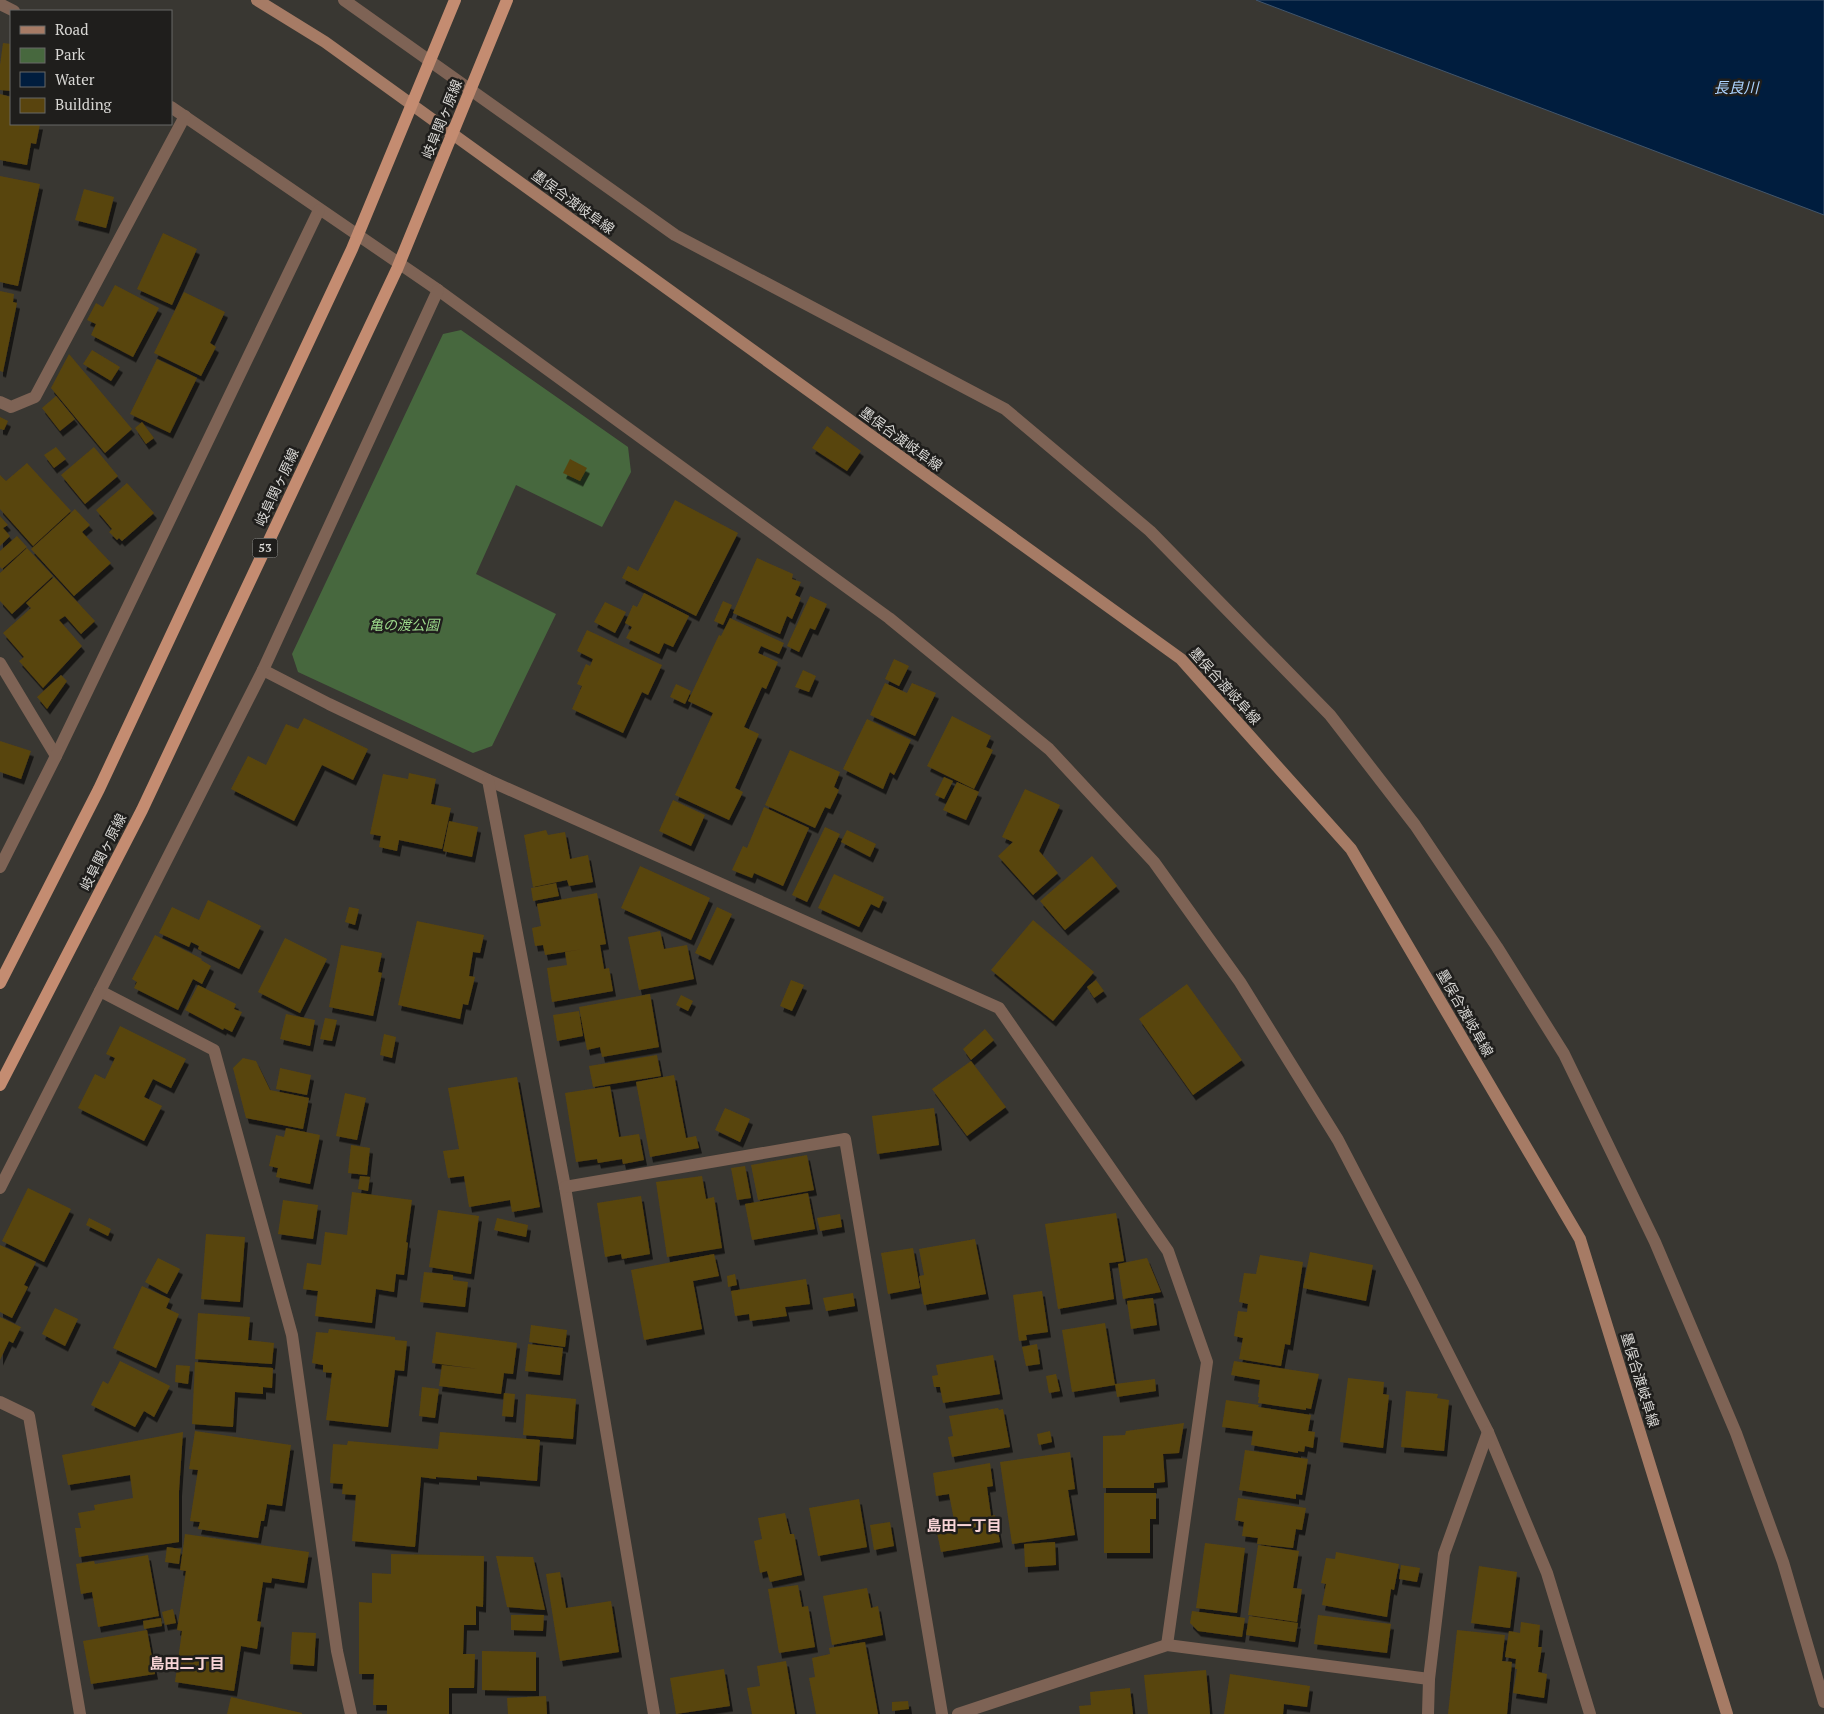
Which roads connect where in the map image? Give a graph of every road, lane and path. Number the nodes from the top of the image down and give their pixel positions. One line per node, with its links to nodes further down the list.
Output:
1 (256, 0): 34 (main road, 墨俣合渡岐阜線)
2 (344, 0): 26 (street)
3 (454, 0): 17 (main road, bridge)
4 (507, 0): 19 (main road, 岐阜関ヶ原線 / 53, bridge)
5 (0, 4): 6 (street)
6 (12, 10)
7 (172, 108): 8 (street)
8 (185, 116): 9 (street); 11 (street)
9 (319, 210): 10 (street); 14 (street)
10 (438, 290): 13 (street); 23 (street)
11 (0, 402)
12 (0, 663): 14 (street)
13 (263, 670): 15 (street); 18 (street)
14 (56, 756): 16 (street)
15 (488, 780): 20 (street); 24 (street)
16 (0, 867)
17 (0, 983)
18 (100, 990): 21 (street); 28 (street)
19 (0, 1086)
20 (565, 1187): 29 (street); 30 (street)
21 (0, 1188)
22 (0, 1402): 27 (street)
23 (1488, 1432): 25 (street); 33 (street)
24 (1166, 1645): 25 (street); 31 (street)
25 (1430, 1680): 32 (street)
26 (1824, 1702)
27 (80, 1714)
28 (350, 1714)
29 (654, 1714)
30 (942, 1714)
31 (958, 1714)
32 (1428, 1714)
33 (1590, 1714)
34 (1727, 1714)

